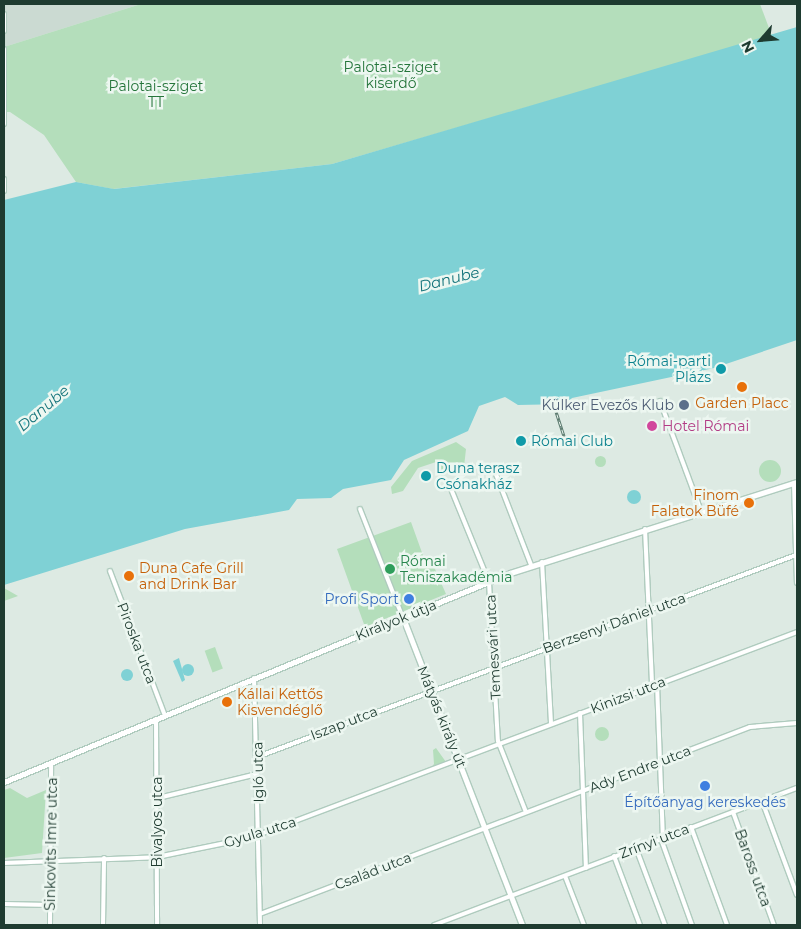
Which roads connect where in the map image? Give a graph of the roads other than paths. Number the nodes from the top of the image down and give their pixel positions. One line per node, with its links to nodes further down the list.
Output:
1 (4, 14): 2 (street)
2 (4, 31)
3 (4, 49): 4 (street)
4 (4, 124)
5 (4, 179): 6 (street)
6 (4, 191)
7 (660, 401): 12 (street)
8 (494, 469): 17 (street)
9 (796, 483): 12 (street, Királyok útja); 14 (street)
10 (449, 484): 19 (street, Temesvári utca)
11 (360, 509): 22 (street, Mátyás király út)
12 (701, 511): 13 (street, Királyok útja)
13 (645, 529): 16 (street, Királyok útja); 21 (street)
14 (797, 542): 15 (street)
15 (796, 555): 20 (street); 21 (street, Berzsenyi Dániel utca)
16 (542, 562): 17 (street, Királyok útja); 24 (street)
17 (531, 565): 19 (street, Királyok útja)
18 (110, 571): 30 (street, Piroska utca)
19 (489, 582): 22 (street, Királyok útja); 25 (street, Temesvári utca)
20 (797, 583)
21 (650, 610): 24 (street, Berzsenyi Dániel utca); 27 (street)
22 (403, 618): 26 (street, Királyok útja); 28 (street, Mátyás király út)
23 (797, 632): 27 (street, Kinizsi utca)
24 (546, 647): 25 (street, Berzsenyi Dániel utca); 33 (street)
25 (494, 667): 28 (street, Berzsenyi Dániel utca); 34 (street, Temesvári utca)
26 (254, 678): 30 (street, Királyok útja); 35 (street, Igló utca)
27 (654, 685): 29 (street, Kinizsi utca); 37 (street)
28 (430, 690): 35 (street, Iszap utca); 36 (street, Mátyás király út)
29 (580, 713): 33 (street, Kinizsi utca); 42 (street)
30 (165, 716): 31 (street, Királyok útja)
31 (156, 719): 38 (street, Királyok útja); 43 (street, Bivalyos utca)
32 (797, 723): 37 (street, Ady Endre utca)
33 (551, 724): 34 (street, Kinizsi utca)
34 (499, 744): 36 (street, Kinizsi utca); 45 (street, Temesvári utca)
35 (257, 757): 39 (street, Igló utca)
36 (459, 761): 48 (street, Mátyás király út); 49 (street, Gyula utca)
37 (660, 762): 42 (street, Ady Endre utca); 50 (street)
38 (51, 763): 40 (street, Királyok útja); 55 (street, Sinkovits Imre utca)
39 (257, 774): 43 (street); 49 (street, Igló utca)
40 (4, 782)
41 (797, 788): 44 (street, Zrínyi utca)
42 (582, 791): 45 (street, Ady Endre utca); 57 (street)
43 (158, 798): 53 (street, Bivalyos utca)
44 (762, 801): 46 (street, Zrínyi utca); 59 (street)
45 (526, 812): 48 (street, Ady Endre utca)
46 (732, 812): 47 (street, Zrínyi utca); 77 (street, Baross utca)
47 (691, 827): 50 (street, Zrínyi utca); 76 (street)
48 (485, 828): 60 (street, Mátyás király út); 63 (street, Család utca)
49 (260, 835): 53 (street, Gyula utca); 63 (street, Igló utca)
50 (662, 838): 51 (street, Zrínyi utca); 75 (street)
51 (636, 848): 52 (street, Zrínyi utca); 74 (street)
52 (614, 856): 57 (street, Zrínyi utca); 73 (street)
53 (157, 857): 54 (street, Gyula utca); 67 (street, Bivalyos utca)
54 (104, 858): 55 (street, Gyula utca); 66 (street)
55 (51, 859): 56 (street, Gyula utca); 62 (street, Sinkovits Imre utca)
56 (4, 863)
57 (586, 868): 58 (street, Zrínyi utca)
58 (565, 876): 60 (street, Zrínyi utca); 72 (street)
59 (797, 895)
60 (512, 897): 64 (street, Zrínyi utca); 71 (street, Mátyás király út)
61 (4, 904): 62 (street)
62 (50, 905): 65 (street, Sinkovits Imre utca)
63 (260, 914): 68 (street, Igló utca)
64 (452, 918): 69 (street, Zrínyi utca); 70 (street)
65 (50, 925)
66 (103, 925)
67 (157, 925)
68 (260, 925)
69 (434, 925)
70 (454, 925)
71 (522, 925)
72 (584, 925)
73 (640, 925)
74 (665, 925)
75 (692, 925)
76 (727, 925)
77 (774, 925)

